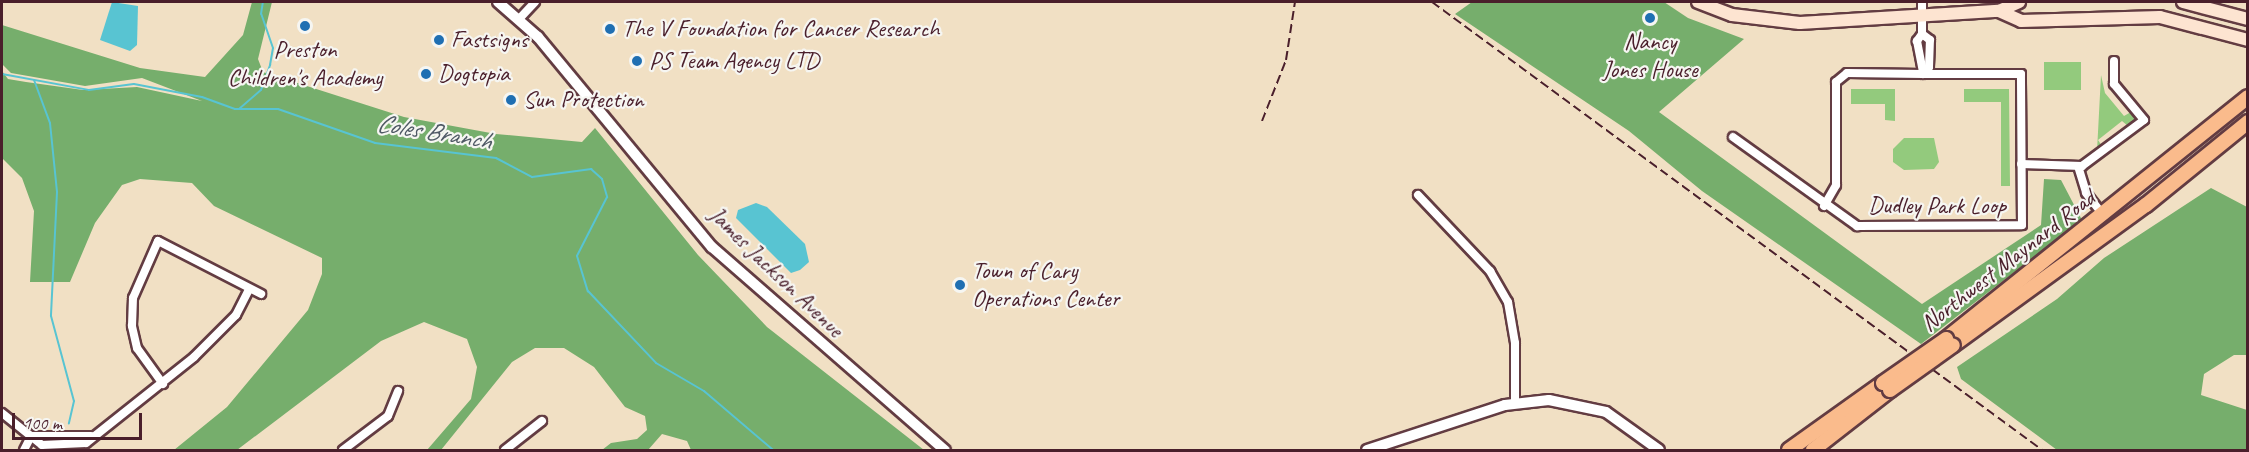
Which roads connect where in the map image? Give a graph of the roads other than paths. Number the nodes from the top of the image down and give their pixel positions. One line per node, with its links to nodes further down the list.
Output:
1 (498, 2): 9 (street, James Jackson Avenue)
2 (536, 2): 9 (street)
3 (1698, 2): 8 (main road)
4 (1922, 2): 8 (street)
5 (2019, 2): 7 (main road)
6 (2183, 2): 10 (main road)
7 (1999, 11): 8 (main road); 11 (main road)
8 (1922, 15): 15 (street)
9 (520, 18): 37 (street, James Jackson Avenue)
10 (2247, 19)
11 (2234, 35): 12 (main road); 13 (main road)
12 (2247, 40)
13 (2247, 47)
14 (2114, 61): 20 (street)
15 (1923, 73): 19 (street, Dudley Park Loop); 22 (street, Dudley Park Loop)
16 (2247, 97): 23 (main road, Northwest Maynard Road)
17 (2247, 122): 26 (main road, Northwest Maynard Road)
18 (1733, 137): 22 (street, Dudley Park Loop)
19 (2021, 164): 20 (street); 22 (street, Dudley Park Loop)
20 (2078, 166): 23 (street)
21 (1418, 195): 30 (street)
22 (1824, 206)
23 (2104, 216): 26 (main road, Northwest Maynard Road)
24 (249, 289): 25 (street); 27 (street); 27 (street)
25 (261, 294)
26 (1950, 342): 28 (main road, Northwest Maynard Road, bridge)
27 (163, 384): 33 (street)
28 (1886, 387): 40 (main road, Northwest Maynard Road); 41 (main road, Northwest Maynard Road)
29 (398, 392): 35 (street)
30 (1515, 402): 38 (street); 39 (street)
31 (2, 413): 33 (street)
32 (542, 421): 36 (street)
33 (31, 436): 34 (street)
34 (24, 450)
35 (343, 450)
36 (505, 450)
37 (945, 450)
38 (1367, 450)
39 (1659, 450)
40 (1788, 450)
41 (1813, 450)

